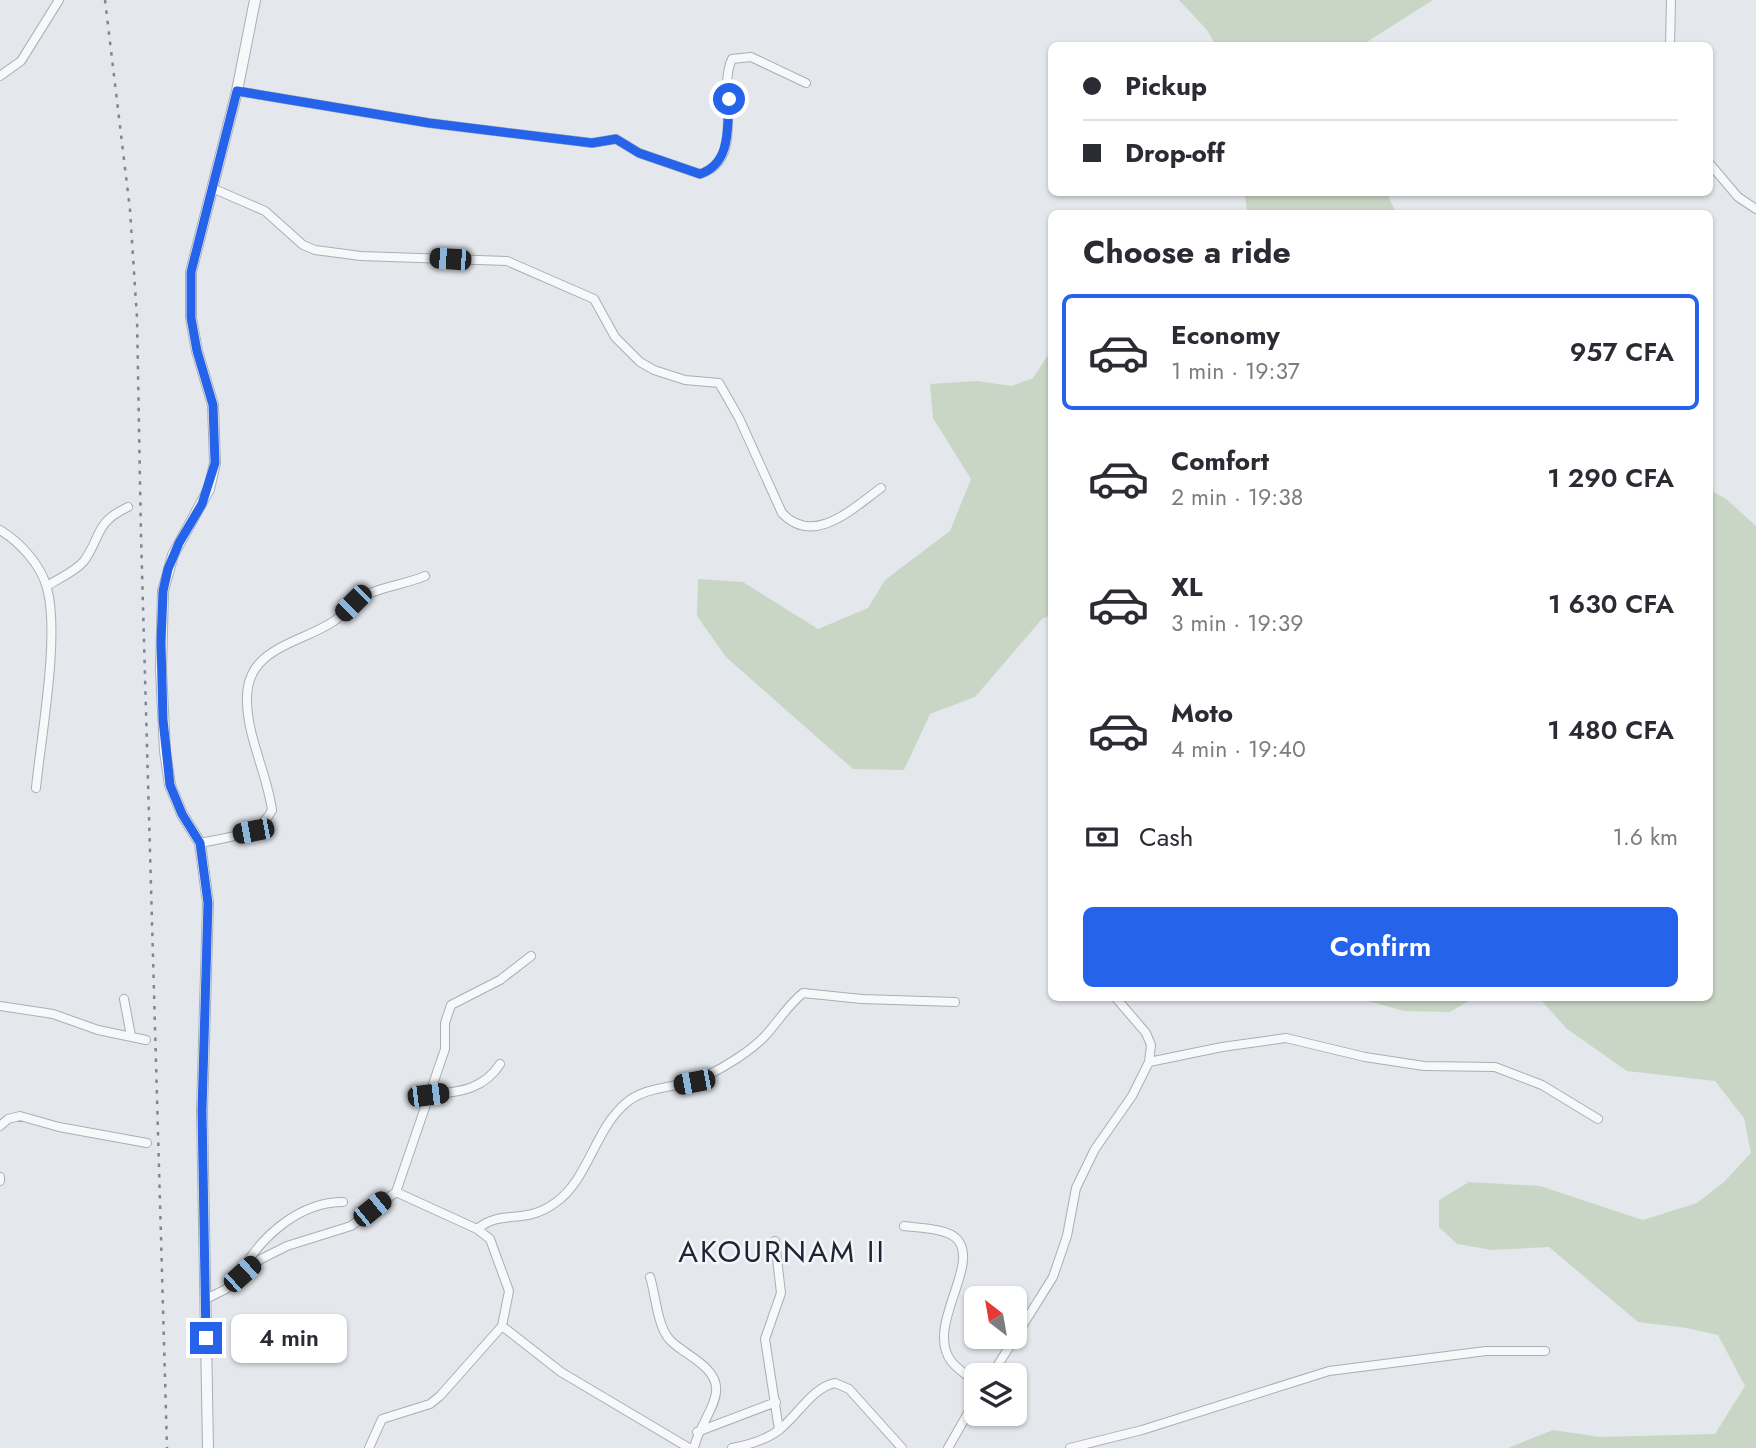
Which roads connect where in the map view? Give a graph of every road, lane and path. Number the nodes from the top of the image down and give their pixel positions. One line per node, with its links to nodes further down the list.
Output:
1 (59, 0): 5 (street)
2 (255, 0): 7 (street)
3 (1671, 0): 4 (street)
4 (1670, 42)
5 (0, 76)
6 (806, 83): 7 (street)
7 (237, 91): 9 (street)
8 (1713, 167): 10 (street)
9 (212, 188): 11 (street); 17 (street)
10 (1756, 209)
11 (881, 488)
12 (128, 507): 15 (street)
13 (0, 530): 15 (street)
14 (425, 576): 17 (street)
15 (47, 586): 16 (street)
16 (36, 788)
17 (200, 843): 38 (street)
18 (531, 956): 27 (street)
19 (124, 999): 23 (street)
20 (1119, 1001): 25 (street)
21 (955, 1002): 34 (street)
22 (0, 1006): 23 (street)
23 (131, 1036): 24 (street)
24 (146, 1040)
25 (1150, 1062): 28 (street); 41 (street)
26 (500, 1064): 27 (street)
27 (428, 1095): 31 (street)
28 (1598, 1119)
29 (0, 1126): 30 (street)
30 (147, 1143)
31 (396, 1192): 34 (street); 37 (street)
32 (343, 1202): 37 (street)
33 (904, 1226): 42 (street)
34 (477, 1229): 39 (street)
35 (775, 1241): 43 (street)
36 (650, 1278): 46 (street)
37 (236, 1279): 38 (street)
38 (206, 1299): 47 (street)
39 (502, 1326): 48 (street); 49 (street)
40 (1545, 1351): 53 (street)
41 (999, 1363)
42 (964, 1372)
43 (776, 1402): 45 (street); 46 (street)
44 (964, 1420): 52 (street)
45 (779, 1430): 50 (street); 51 (street)
46 (697, 1432): 49 (street)
47 (208, 1448)
48 (369, 1448)
49 (692, 1448)
50 (732, 1448)
51 (902, 1448)
52 (948, 1448)
53 (1070, 1448)

